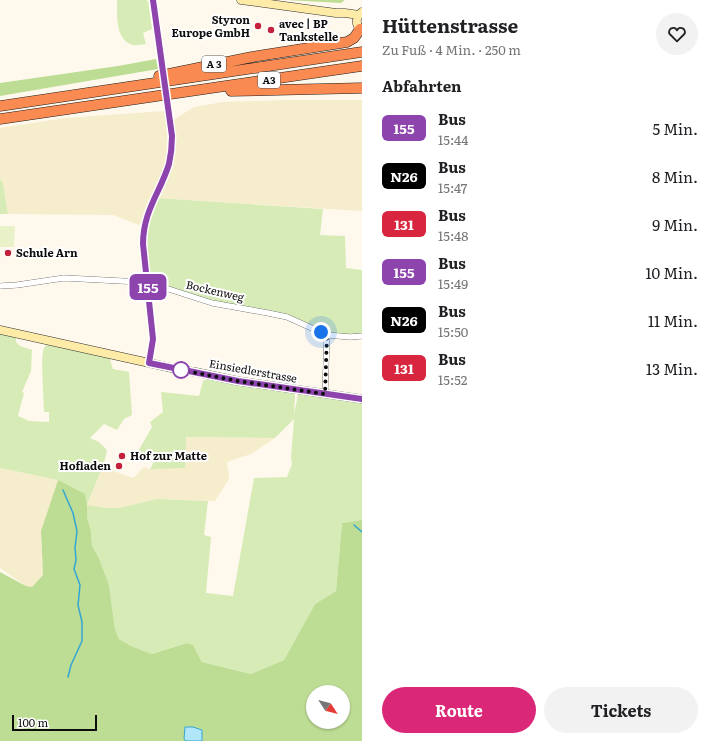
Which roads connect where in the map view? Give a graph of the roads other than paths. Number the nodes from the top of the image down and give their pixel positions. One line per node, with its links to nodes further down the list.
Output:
1 (153, 0): 11 (street, bridge)
2 (241, 0): 3 (street)
3 (360, 21): 8 (highway, A 3)
4 (362, 52): 8 (highway, A3)
5 (362, 66): 7 (highway, A3)
6 (362, 88): 7 (highway)
7 (177, 93): 10 (highway, A3)
8 (64, 96): 9 (highway, A3)
9 (0, 106)
10 (0, 119)
11 (147, 283): 12 (street, Bockenweg); 14 (street, Bockenweg); 16 (street)
12 (0, 286)
13 (0, 330): 16 (street, Einsiedlerstrasse)
14 (327, 335): 15 (street, Bockenweg); 17 (street)
15 (362, 336)
16 (149, 363): 17 (street, Einsiedlerstrasse)
17 (325, 394): 18 (street, Einsiedlerstrasse)
18 (362, 399)

